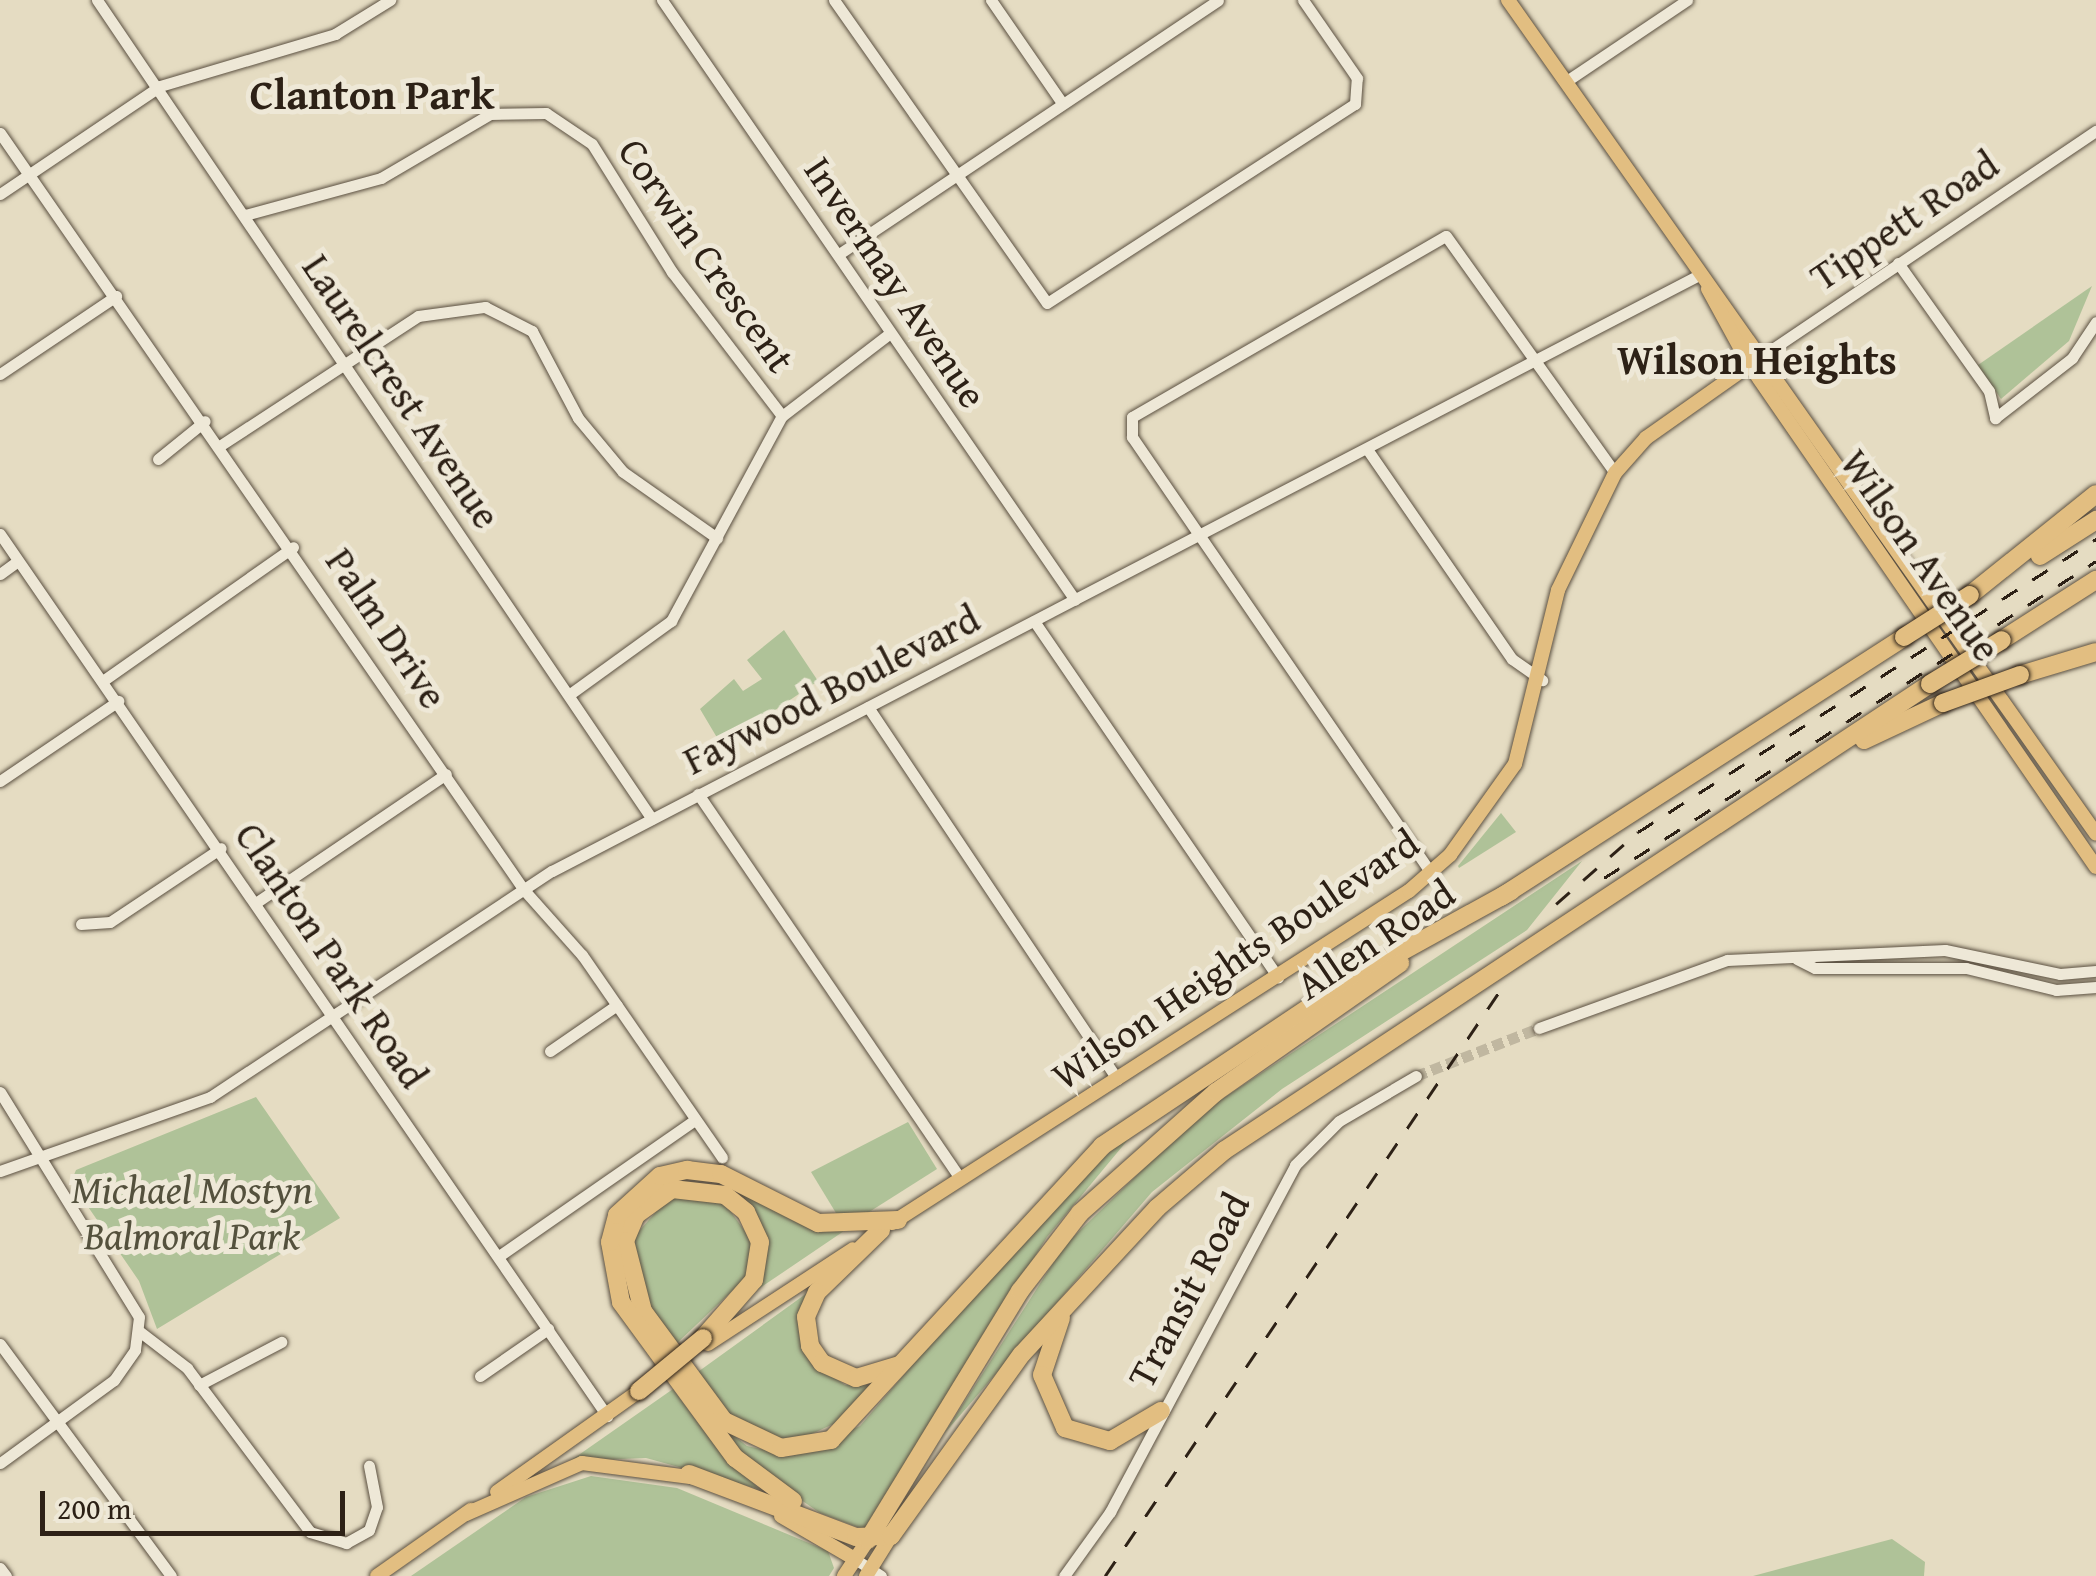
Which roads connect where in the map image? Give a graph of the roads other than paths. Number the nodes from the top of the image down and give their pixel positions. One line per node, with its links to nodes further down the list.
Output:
1 (97, 0): 11 (street, Laurelcrest Avenue)
2 (390, 0): 11 (street)
3 (662, 0): 19 (street, Invermay Avenue)
4 (834, 0): 16 (street)
5 (991, 0): 12 (street)
6 (1218, 0): 12 (street)
7 (1303, 0): 16 (street)
8 (1508, 0): 10 (main road, Wilson Avenue)
9 (1685, 0): 10 (street)
10 (1565, 82): 21 (main road, Wilson Avenue)
11 (160, 86): 15 (street); 18 (street, Laurelcrest Avenue)
12 (1062, 103): 16 (street)
13 (0, 132): 15 (street, Palm Drive)
14 (2096, 132): 20 (street, Tippett Road)
15 (31, 172): 17 (street); 22 (street, Palm Drive)
16 (953, 176): 19 (street)
17 (0, 194)
18 (245, 215): 28 (street, Laurelcrest Avenue); 30 (street, Corwin Crescent)
19 (839, 254): 24 (street, Invermay Avenue)
20 (1898, 263): 23 (street); 25 (street, Tippett Road)
21 (1702, 274): 25 (main road, Wilson Avenue); 26 (street, Faywood Boulevard); 27 (main road, Wilson Avenue)
22 (116, 296): 29 (street); 31 (street, Palm Drive)
23 (2096, 322)
24 (890, 333): 30 (street); 47 (street, Invermay Avenue)
25 (1765, 354): 27 (main road, Tippett Road); 61 (main road, Wilson Avenue)
26 (1538, 360): 33 (street, Faywood Boulevard); 35 (street); 39 (street)
27 (1750, 364): 35 (main road, Wilson Heights Boulevard); 63 (main road, Wilson Avenue)
28 (344, 366): 32 (street); 40 (street); 53 (street, Laurelcrest Avenue)
29 (0, 374)
30 (782, 416): 40 (street)
31 (205, 420): 32 (street, Palm Drive); 34 (street)
32 (221, 445): 41 (street, Palm Drive)
33 (1367, 449): 39 (street, Faywood Boulevard); 52 (street)
34 (158, 459)
35 (1615, 472): 52 (main road, Wilson Heights Boulevard)
36 (2096, 494): 46 (highway)
37 (2096, 520): 46 (highway, Allen Road)
38 (0, 534): 42 (street, Clanton Park Road)
39 (1200, 536): 47 (street, Faywood Boulevard); 64 (street)
40 (717, 538): 53 (street)
41 (293, 546): 51 (street); 56 (street, Palm Drive)
42 (18, 562): 43 (street); 51 (street, Clanton Park Road)
43 (0, 574)
44 (2096, 580): 48 (highway)
45 (2096, 591): 48 (highway)
46 (1970, 595): 66 (highway, Allen Road, bridge)
47 (1076, 600): 49 (street, Faywood Boulevard)
48 (2038, 617): 57 (highway, bridge)
49 (1034, 621): 55 (street, Faywood Boulevard); 71 (street)
50 (2092, 653): 57 (highway, bridge)
51 (104, 680): 54 (street, Clanton Park Road)
52 (1542, 680): 64 (main road, Wilson Heights Boulevard)
53 (570, 694): 60 (street, Laurelcrest Avenue)
54 (118, 700): 58 (street); 62 (street, Clanton Park Road)
55 (868, 708): 59 (street, Faywood Boulevard); 78 (street)
56 (446, 774): 65 (street, Palm Drive); 67 (street)
57 (1788, 780): 87 (highway)
58 (0, 781)
59 (698, 794): 60 (street, Faywood Boulevard); 84 (street)
60 (652, 819): 65 (street, Faywood Boulevard)
61 (2096, 834)
62 (222, 848): 67 (street, Clanton Park Road); 68 (street)
63 (2096, 867)
64 (1431, 872): 71 (main road, Wilson Heights Boulevard)
65 (524, 890): 73 (street, Palm Drive); 74 (street, Faywood Boulevard)
66 (1512, 891): 93 (highway); 106 (highway, Allen Road)
67 (257, 902): 74 (street, Clanton Park Road)
68 (81, 924)
69 (1798, 958): 70 (street); 72 (street); 75 (street)
70 (2096, 972)
71 (1278, 978): 78 (main road, Wilson Heights Boulevard)
72 (2096, 988)
73 (617, 1005): 76 (street); 80 (street, Palm Drive)
74 (334, 1019): 82 (street, Faywood Boulevard); 86 (street, Clanton Park Road)
75 (1539, 1028)
76 (550, 1050)
77 (1416, 1076): 97 (street, Transit Road)
78 (1117, 1078): 84 (main road, Wilson Heights Boulevard)
79 (0, 1092): 82 (street)
80 (696, 1120): 81 (street, Palm Drive); 86 (street)
81 (722, 1157)
82 (45, 1158): 83 (street, Faywood Boulevard); 89 (street)
83 (0, 1171)
84 (959, 1178): 85 (main road, Wilson Heights Boulevard)
85 (890, 1225): 90 (main road, Wilson Heights Boulevard); 93 (highway); 104 (highway)
86 (499, 1256): 88 (street, Clanton Park Road)
87 (1072, 1297): 97 (highway); 105 (highway)
88 (548, 1330): 94 (street); 98 (street, Clanton Park Road)
89 (139, 1332): 95 (street); 99 (street)
90 (705, 1341): 93 (highway); 96 (highway, bridge)
91 (280, 1342): 95 (street)
92 (0, 1344): 99 (street)
93 (909, 1360)
94 (480, 1376)
95 (199, 1385): 101 (street)
96 (639, 1392): 98 (main road)
97 (1162, 1411): 115 (street, Transit Road)
98 (607, 1416): 103 (main road)
99 (60, 1420): 100 (street); 111 (street)
100 (0, 1463)
101 (369, 1466)
102 (689, 1474): 103 (main road); 104 (highway); 107 (main road)
103 (466, 1514): 112 (main road)
104 (820, 1521): 106 (highway)
105 (891, 1536): 106 (highway); 109 (main road)
106 (868, 1540): 107 (main road, Allen Road)
107 (856, 1559): 109 (street); 113 (main road, Allen Road)
108 (0, 1568): 110 (street)
109 (872, 1574): 114 (street)
110 (6, 1576)
111 (171, 1576)
112 (377, 1576)
113 (844, 1576)
114 (893, 1576)
115 (1064, 1576)

